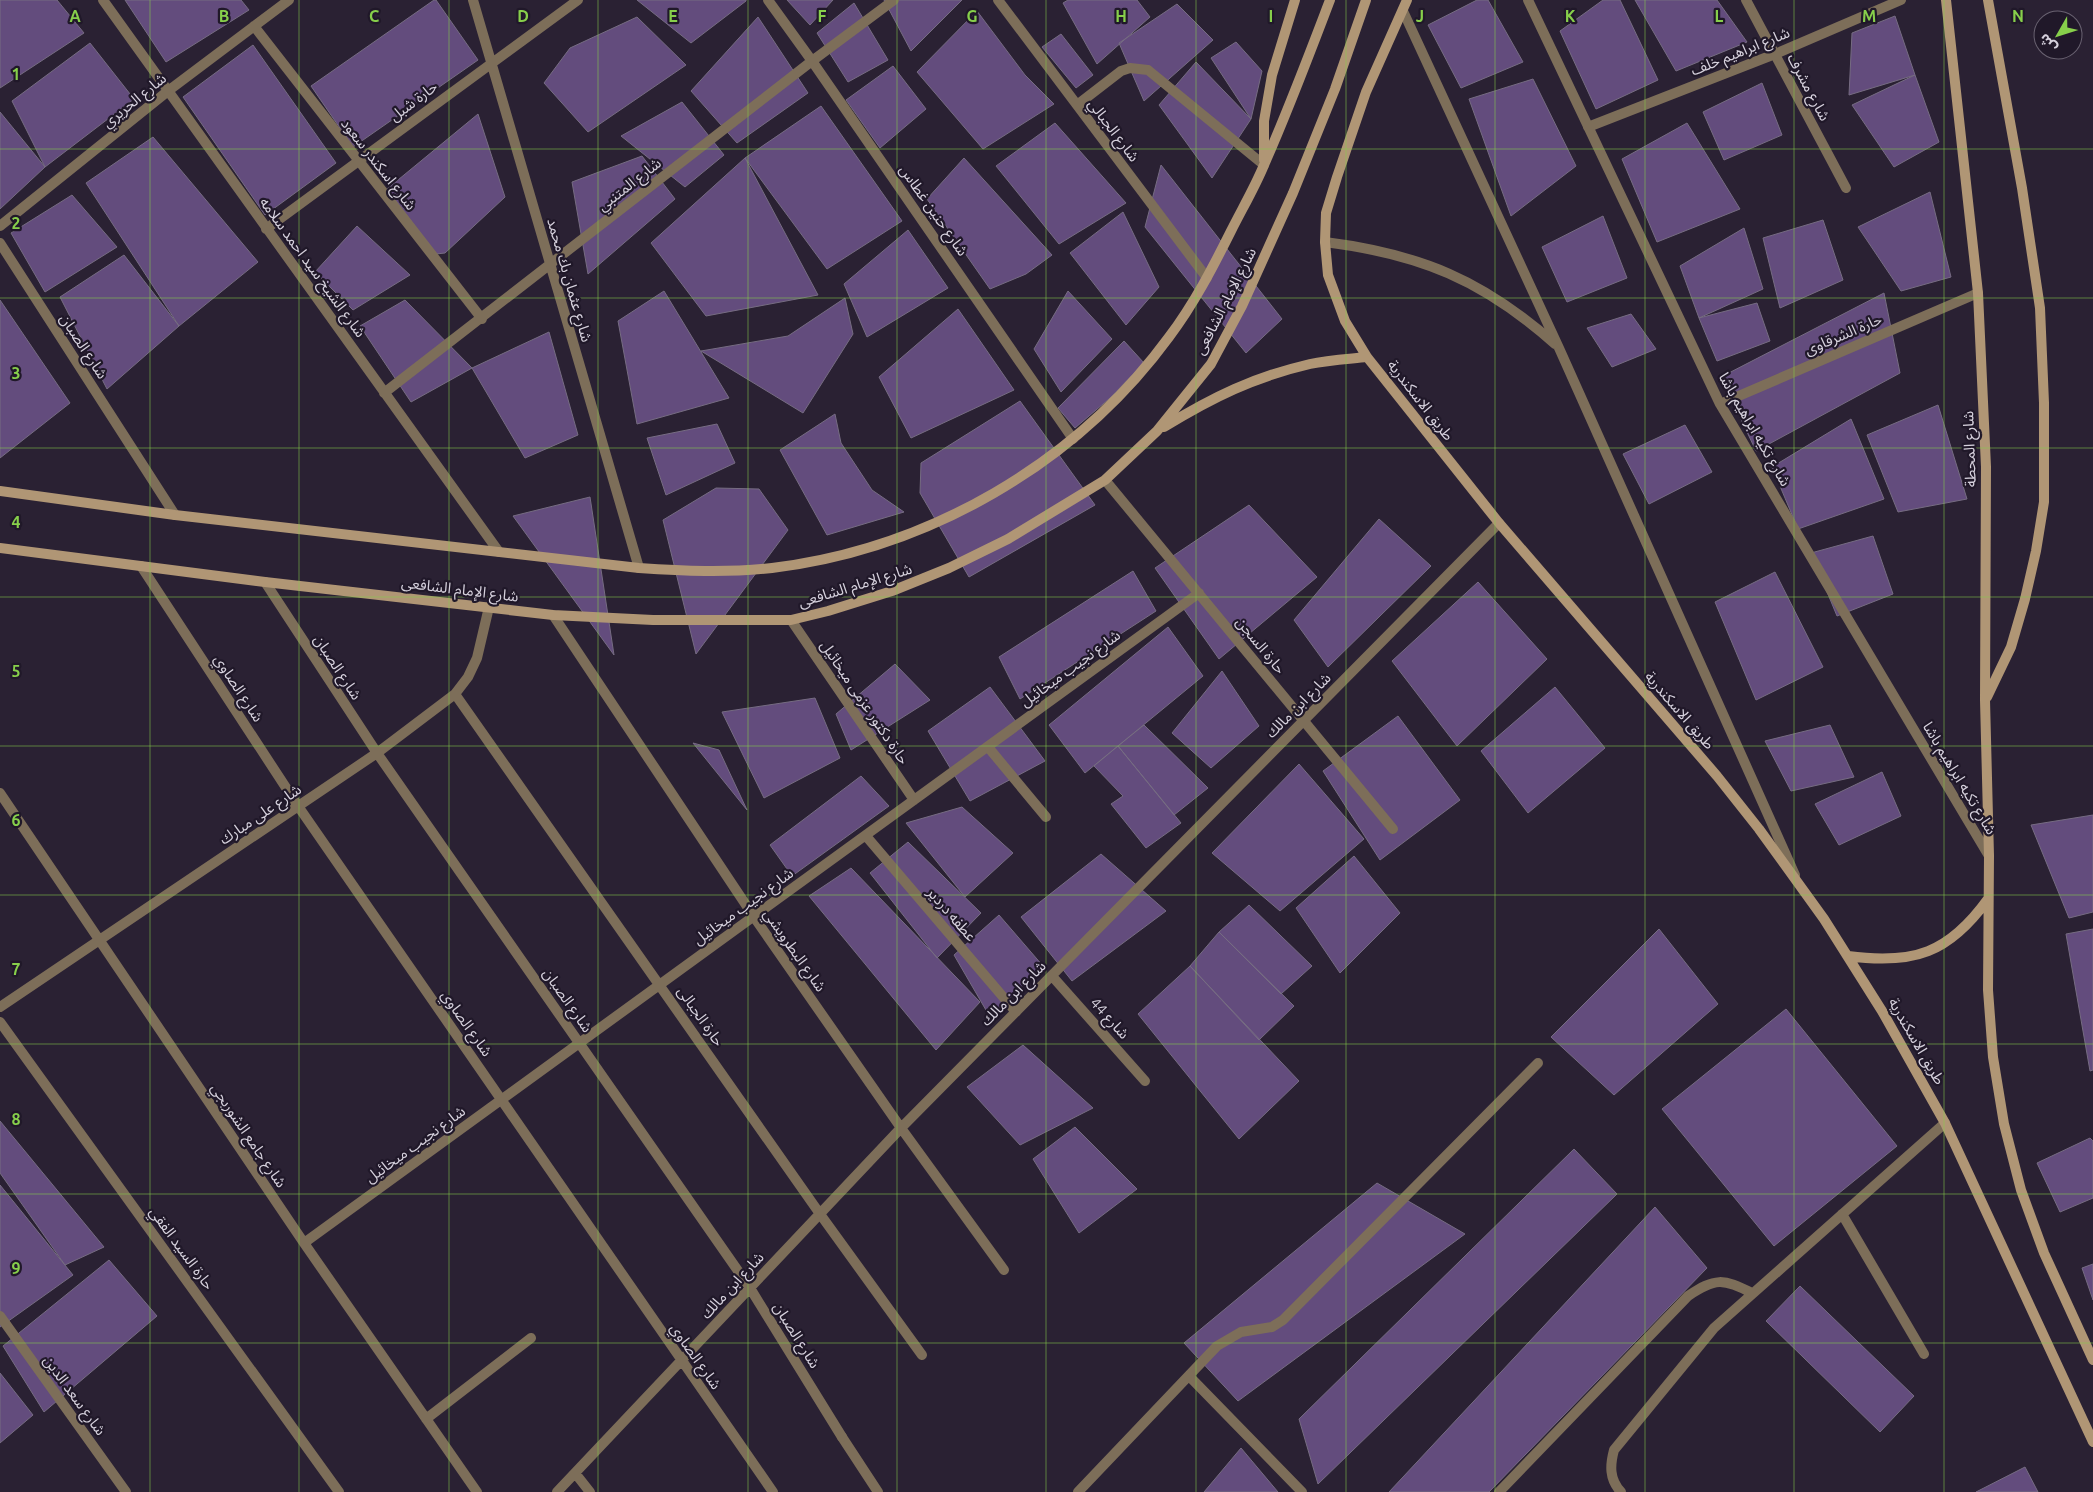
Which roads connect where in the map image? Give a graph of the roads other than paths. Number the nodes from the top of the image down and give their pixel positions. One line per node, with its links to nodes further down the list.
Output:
1 (103, 0): 22 (street, شارع الشيخ سيد احمد سلامه)
2 (289, 0): 18 (street, شارع الحريري)
3 (473, 0): 21 (street, شارع عثمان بك محمد)
4 (578, 0): 21 (street, حارة شبل)
5 (768, 0): 20 (street, شارع حنين غطاس)
6 (894, 0): 20 (street, شارع المتنبي)
7 (998, 0): 23 (street, شارع الجبالي)
8 (1295, 0): 26 (main road, شارع الإمام الشافعى)
9 (1366, 0): 40 (main road, شارع الإمام الشافعى)
10 (1407, 0): 17 (main road, طريق الاسكندرية)
11 (1528, 0): 24 (street, شارع تكيه ابراهيم باشا)
12 (1746, 0): 19 (street, شارع مشرف)
13 (1900, 0): 19 (street, شارع ابراهيم خلف)
14 (1946, 0): 34 (main road, شارع المحطة)
15 (1988, 0): 56 (main road)
16 (1330, 1): 26 (main road, شارع الإمام الشافعى)
17 (1403, 11): 30 (main road, طريق الاسكندرية); 36 (street)
18 (254, 26): 22 (street, شارع الحريري); 25 (street, شارع اسكندر سعود)
19 (1775, 54): 24 (street, شارع ابراهيم خلف); 27 (street, شارع مشرف)
20 (812, 61): 32 (street, شارع المتنبي); 41 (street, شارع حنين غطاس)
21 (491, 62): 25 (street, حارة شبل); 32 (street, شارع عثمان بك محمد)
22 (168, 91): 28 (street, شارع الحريري); 29 (street, شارع الشيخ سيد احمد سلامه)
23 (1077, 105): 26 (street); 33 (street, شارع الجبالي)
24 (1588, 127): 39 (street, شارع تكيه ابراهيم باشا)
25 (357, 161): 29 (street, حارة شبل); 35 (street, شارع اسكندر سعود)
26 (1264, 165): 33 (main road, شارع الإمام الشافعى)
27 (1846, 188)
28 (0, 226)
29 (266, 228): 38 (street, شارع الشيخ سيد احمد سلامه)
30 (1325, 242): 36 (street); 37 (main road, طريق الاسكندرية)
31 (0, 243): 44 (street, شارع الصبان)
32 (550, 265): 35 (street, شارع المتنبي); 49 (street, شارع عثمان بك محمد)
33 (1207, 278): 41 (main road, شارع الإمام الشافعى)
34 (1978, 293): 39 (street, حارة الشرقاوى); 56 (main road, شارع المحطة)
35 (482, 319): 38 (street, شارع المتنبي)
36 (1559, 348): 67 (street)
37 (1367, 357): 40 (main road); 45 (main road, طريق الاسكندرية)
38 (384, 393): 47 (street, شارع الشيخ سيد احمد سلامه)
39 (1720, 404): 66 (street, شارع تكيه ابراهيم باشا)
40 (1157, 431): 42 (main road, شارع الإمام الشافعى)
41 (1073, 439): 49 (main road, شارع الإمام الشافعى)
42 (1105, 480): 51 (street, حارة السجن); 54 (main road, شارع الإمام الشافعى)
43 (0, 491): 44 (main road, شارع الإمام الشافعى)
44 (175, 515): 47 (main road, شارع الإمام الشافعى)
45 (1499, 523): 57 (street, شارع ابن مالك); 67 (main road, طريق الاسكندرية)
46 (0, 548): 48 (main road, شارع الإمام الشافعى)
47 (498, 552): 49 (main road, شارع الإمام الشافعى)
48 (141, 566): 50 (main road, شارع الإمام الشافعى); 62 (street, شارع الصاوي)
49 (639, 568)
50 (265, 582): 52 (main road, شارع الإمام الشافعى); 59 (street, شارع الصبان)
51 (1199, 593): 57 (street, حارة السجن); 58 (street, شارع نجيب ميخائيل)
52 (489, 607): 53 (main road, شارع الإمام الشافعى); 55 (street, شارع على مبارك)
53 (553, 615): 54 (main road, شارع الإمام الشافعى); 69 (street, شارع البطرويشي)
54 (792, 620): 61 (street, حارة دكتور عزمى ميخائيل)
55 (455, 694): 59 (street, شارع على مبارك); 73 (street, حارة الجبالى)
56 (1985, 700): 66 (main road, شارع المحطة)
57 (1304, 721): 64 (street, حارة السجن); 72 (street, شارع ابن مالك)
58 (988, 747): 61 (street, شارع نجيب ميخائيل); 63 (street)
59 (377, 753): 62 (street, شارع على مبارك); 77 (street, شارع الصبان)
60 (0, 793): 70 (street, شارع جامع الشوربجي)
61 (914, 800): 65 (street, شارع نجيب ميخائيل)
62 (298, 806): 70 (street, شارع على مبارك); 80 (street, شارع الصاوي)
63 (1046, 817)
64 (1393, 829)
65 (866, 836): 69 (street, شارع نجيب ميخائيل); 75 (street, عطفه دردير)
66 (1989, 856): 68 (main road, شارع المحطة)
67 (1799, 883): 71 (main road, طريق الاسكندرية)
68 (1988, 899): 71 (main road); 94 (main road)
69 (754, 917): 73 (street, شارع نجيب ميخائيل); 82 (street, شارع البطرويشي)
70 (99, 941): 74 (street, شارع على مبارك); 85 (street, شارع جامع الشوربجي)
71 (1848, 956): 81 (main road, طريق الاسكندرية)
72 (1052, 976): 75 (street, شارع ابن مالك); 79 (street, شارع 44)
73 (661, 985): 77 (street, شارع نجيب ميخائيل); 83 (street, حارة الجبالى)
74 (0, 1007)
75 (1016, 1012): 82 (street, شارع ابن مالك)
76 (0, 1022): 100 (street, حارة السيد الفقي)
77 (580, 1043): 80 (street, شارع نجيب ميخائيل); 87 (street, شارع الصبان)
78 (1538, 1063): 95 (street)
79 (1145, 1080)
80 (502, 1100): 85 (street, شارع نجيب ميخائيل); 93 (street, شارع الصاوي)
81 (1946, 1123): 84 (street); 97 (main road, طريق الاسكندرية)
82 (901, 1128): 83 (street, شارع ابن مالك); 86 (street, شارع البطرويشي)
83 (820, 1214): 87 (street, شارع ابن مالك); 92 (street, حارة الجبالى)
84 (1842, 1214): 88 (street); 91 (street)
85 (304, 1243): 96 (street, شارع جامع الشوربجي)
86 (1004, 1270)
87 (750, 1288): 93 (street, شارع ابن مالك); 105 (street, شارع الصبان)
88 (1752, 1293): 108 (street); 109 (street)
89 (0, 1316): 99 (street, شارع سعد الدين)
90 (531, 1338): 96 (street)
91 (1924, 1354)
92 (922, 1355)
93 (681, 1360): 98 (street, شارع ابن مالك); 104 (street, شارع الصاوي)
94 (2093, 1360)
95 (1189, 1376): 106 (street); 107 (street)
96 (426, 1419): 101 (street, شارع جامع الشوربجي)
97 (2093, 1442)
98 (575, 1473): 102 (street, شارع ابن مالك); 103 (street)
99 (126, 1492)
100 (339, 1492)
101 (477, 1492)
102 (556, 1492)
103 (590, 1492)
104 (773, 1492)
105 (878, 1492)
106 (1078, 1492)
107 (1302, 1492)
108 (1499, 1492)
109 (1621, 1492)

